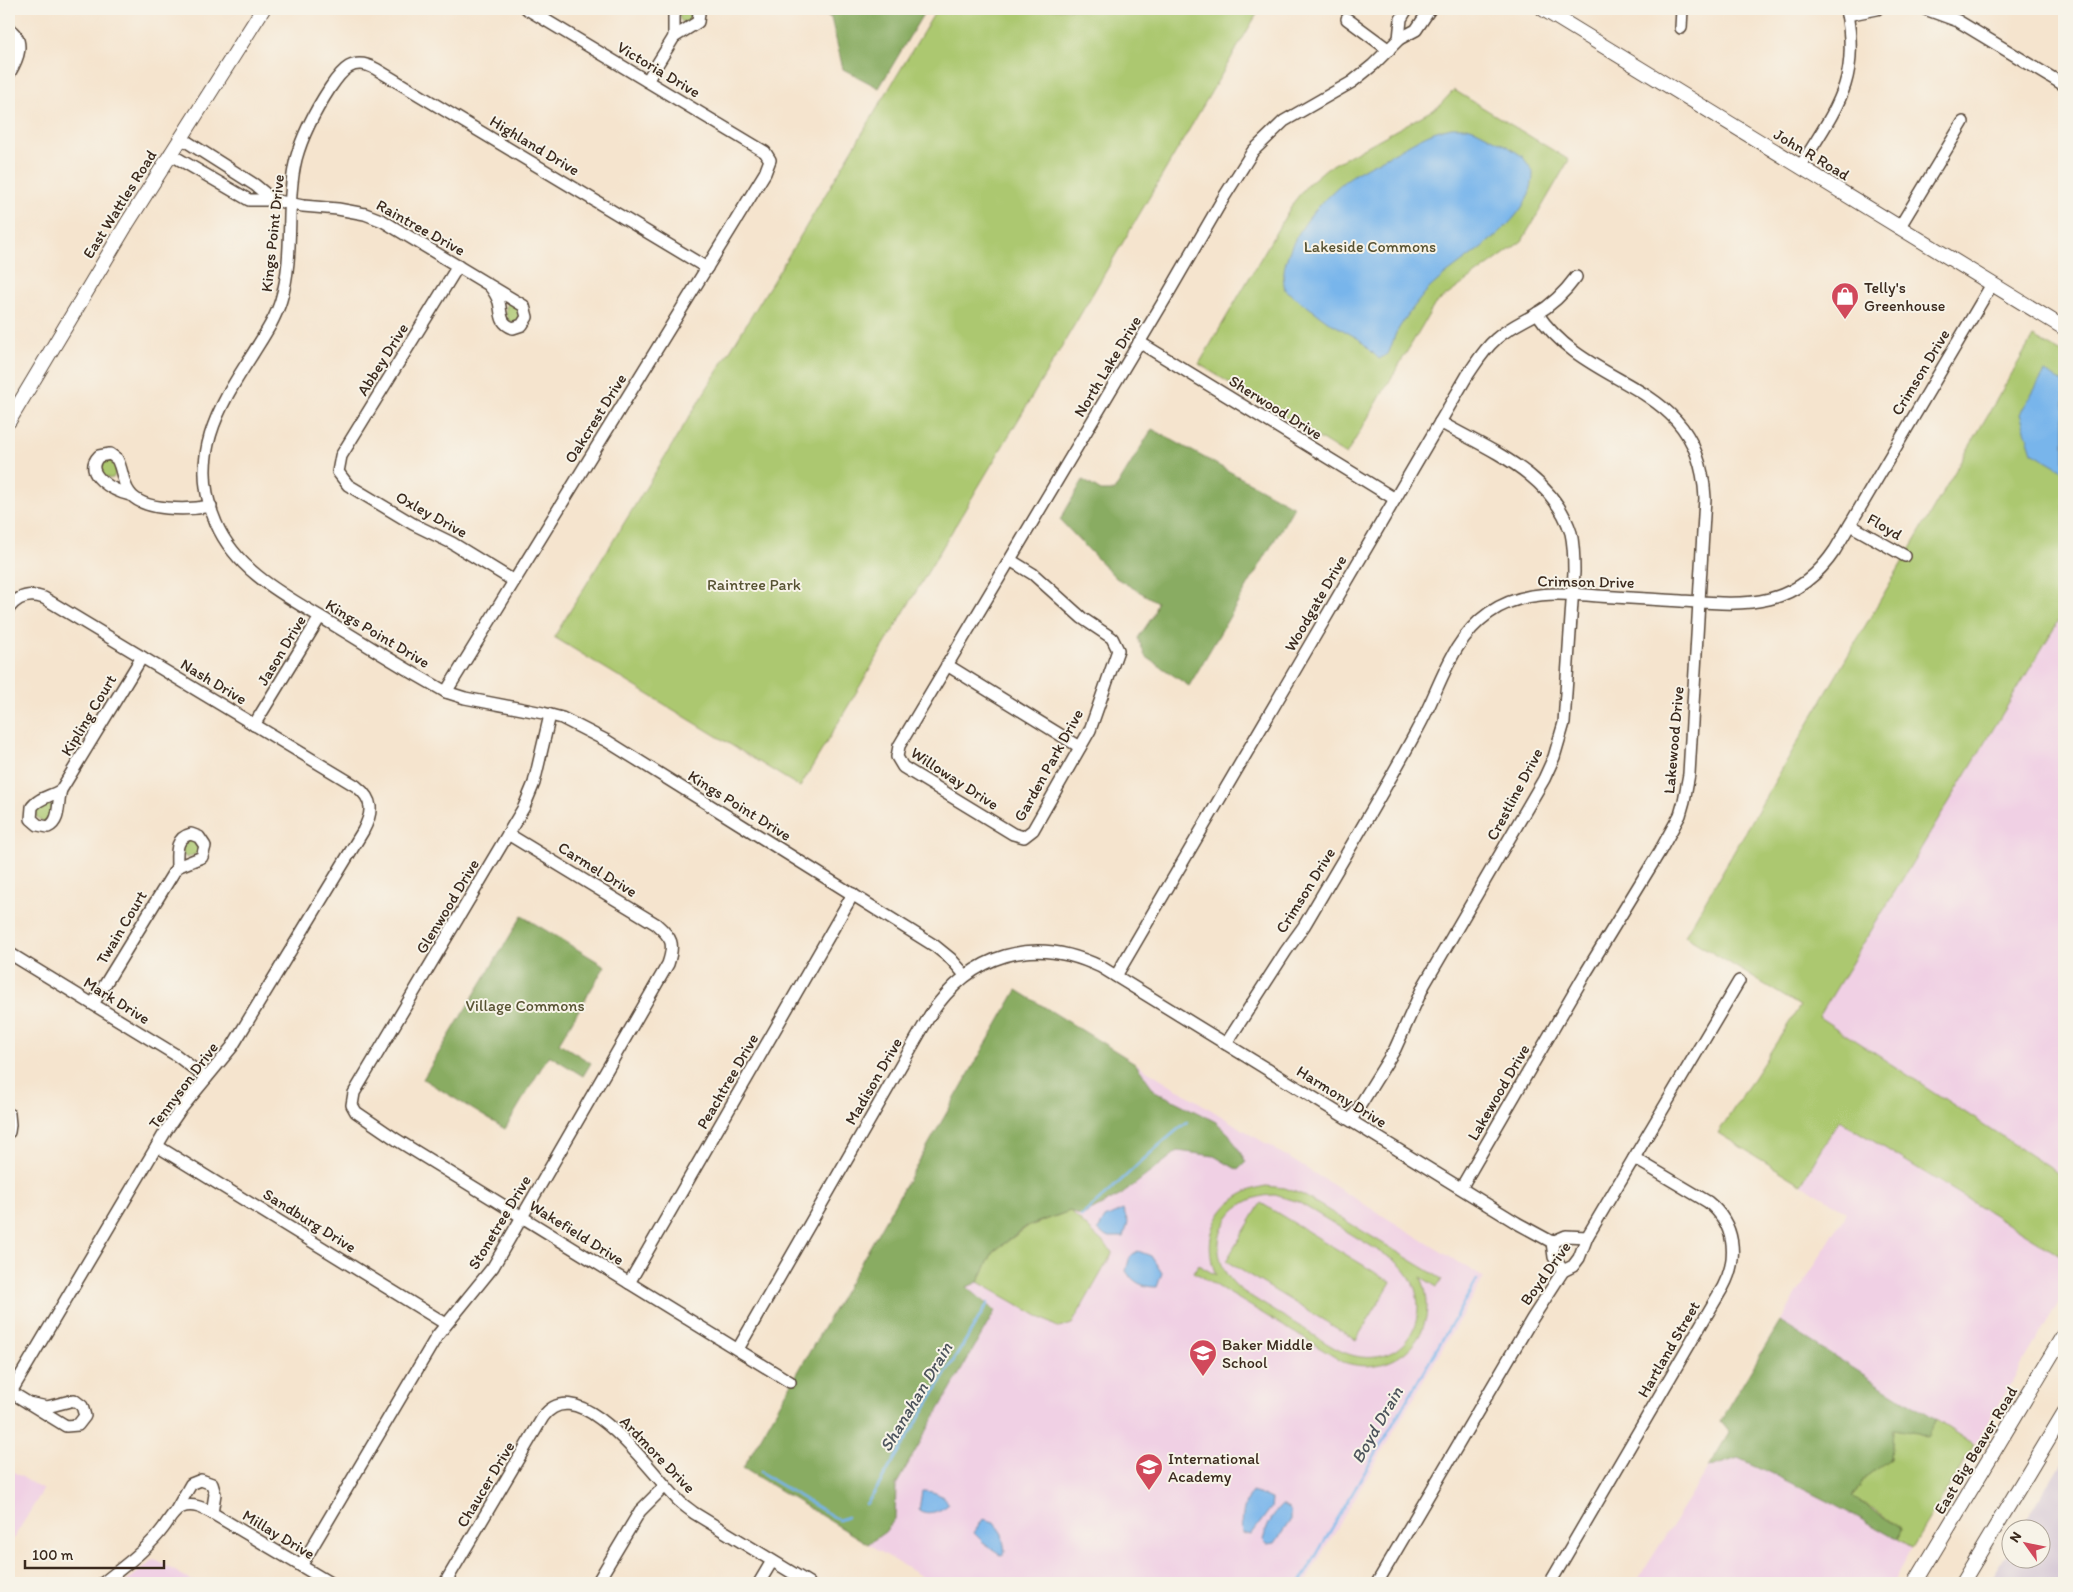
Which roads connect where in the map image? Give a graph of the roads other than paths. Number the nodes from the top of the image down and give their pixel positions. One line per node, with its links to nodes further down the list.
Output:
1 (263, 9): 23 (main road, East Wattles Road)
2 (527, 9): 20 (street, Victoria Drive)
3 (676, 9): 15 (street)
4 (696, 9): 15 (street)
5 (1407, 9): 16 (street)
6 (1430, 9): 16 (street, North Lake Drive)
7 (1543, 9): 26 (main road, John R Road)
8 (1682, 9): 13 (street)
9 (1877, 9): 11 (street)
10 (1925, 9): 21 (street)
11 (1846, 12): 26 (street)
12 (1346, 19): 17 (street)
13 (1681, 28)
14 (9, 29): 19 (street)
15 (674, 37): 20 (street)
16 (1399, 39): 17 (street, North Lake Drive)
17 (1389, 50): 37 (street, North Lake Drive)
18 (343, 70): 28 (street, Kings Point Drive); 31 (street, Highland Drive)
19 (9, 74)
20 (647, 81): 25 (street, Victoria Drive)
21 (2064, 85)
22 (1963, 122): 29 (street)
23 (181, 138): 24 (main road, East Wattles Road); 27 (street, Raintree Drive)
24 (170, 154): 27 (street, Raintree Drive); 38 (main road, East Wattles Road)
25 (770, 160): 31 (street, Oakcrest Drive)
26 (1800, 167): 29 (main road, John R Road)
27 (273, 200): 28 (street, Raintree Drive)
28 (291, 204): 30 (street, Raintree Drive); 43 (street, Kings Point Drive)
29 (1899, 228): 33 (main road, John R Road)
30 (458, 266): 34 (street, Raintree Drive); 40 (street, Abbey Drive)
31 (707, 268): 47 (street, Oakcrest Drive)
32 (1576, 277): 35 (street, Woodgate Drive)
33 (1992, 284): 36 (main road, John R Road); 44 (street, Crimson Drive)
34 (489, 285)
35 (1537, 314): 39 (street, Woodgate Drive); 49 (street, Lakewood Drive)
36 (2064, 328)
37 (1139, 342): 42 (street, Sherwood Drive); 46 (street, North Lake Drive)
38 (9, 422)
39 (1440, 422): 42 (street, Woodgate Drive); 48 (street, Crestline Drive)
40 (338, 472): 47 (street, Oxley Drive)
41 (130, 495): 43 (street)
42 (1395, 499): 68 (street, Woodgate Drive)
43 (211, 506): 51 (street, Kings Point Drive)
44 (1850, 525): 45 (street, Floyd); 49 (street, Crimson Drive)
45 (1905, 556)
46 (1010, 560): 53 (street, North Lake Drive); 57 (street, Garden Park Drive)
47 (514, 581): 54 (street, Oakcrest Drive)
48 (1573, 594): 49 (street, Crimson Drive); 71 (street, Crimson Drive); 75 (street, Crestline Drive)
49 (1699, 603): 79 (street, Lakewood Drive)
50 (9, 608): 52 (street, Nash Drive)
51 (320, 617): 54 (street, Kings Point Drive); 56 (street, Jason Drive)
52 (142, 657): 56 (street, Nash Drive); 59 (street, Kipling Court)
53 (947, 665): 57 (street); 58 (street, North Lake Drive)
54 (446, 692): 55 (street, Kings Point Drive)
55 (550, 715): 61 (street, Glenwood Drive); 64 (street, Kings Point Drive)
56 (254, 725): 60 (street, Nash Drive)
57 (1080, 747): 62 (street, Garden Park Drive)
58 (897, 757): 62 (street, Willoway Drive)
59 (61, 790)
60 (370, 804): 72 (street, Tennyson Drive)
61 (508, 834): 65 (street, Carmel Drive); 73 (street, Glenwood Drive)
62 (1024, 837)
63 (177, 867): 70 (street, Twain Court)
64 (853, 894): 67 (street, Kings Point Drive); 84 (street, Peachtree Drive)
65 (669, 935): 80 (street, Stonetree Drive)
66 (9, 953): 70 (street, Mark Drive)
67 (965, 975): 68 (street, Madison Drive); 87 (street, Madison Drive)
68 (1116, 976): 71 (street, Harmony Drive)
69 (1740, 981): 78 (street, Boyd Drive)
70 (93, 1004): 72 (street, Mark Drive)
71 (1226, 1044): 75 (street, Harmony Drive)
72 (206, 1078): 77 (street, Tennyson Drive)
73 (352, 1105): 80 (street, Wakefield Drive)
74 (9, 1114): 76 (street)
75 (1351, 1120): 79 (street, Harmony Drive)
76 (9, 1132)
77 (157, 1146): 85 (street, Sandburg Drive); 89 (street, Tennyson Drive)
78 (1634, 1158): 81 (street, Boyd Drive); 106 (street, Hartland Street)
79 (1461, 1188): 82 (street, Harmony Drive)
80 (522, 1217): 84 (street, Wakefield Drive); 85 (street, Stonetree Drive)
81 (1587, 1238): 82 (street); 83 (street, Boyd Drive)
82 (1552, 1242): 83 (street)
83 (1563, 1271): 105 (street, Boyd Drive)
84 (630, 1283): 87 (street, Wakefield Drive)
85 (446, 1324): 97 (street, Stonetree Drive)
86 (2064, 1334): 98 (main road, East Big Beaver Road)
87 (738, 1349): 88 (street, Wakefield Drive)
88 (790, 1382)
89 (10, 1391): 90 (street, Tennyson Drive)
90 (28, 1403)
91 (557, 1404): 93 (street, Ardmore Drive); 101 (street, Chaucer Drive)
92 (2064, 1413): 107 (main road)
93 (665, 1486): 96 (street, Ardmore Drive); 102 (street)
94 (175, 1512): 95 (street, Millay Drive); 95 (street); 99 (street)
95 (212, 1513): 97 (street, Millay Drive)
96 (772, 1561): 103 (street); 104 (street, Ardmore Drive)
97 (301, 1566): 100 (street, Millay Drive)
98 (1917, 1582)
99 (103, 1583)
100 (330, 1583)
101 (445, 1583)
102 (597, 1583)
103 (759, 1583)
104 (808, 1583)
105 (1377, 1583)
106 (1550, 1583)
107 (1962, 1583)

